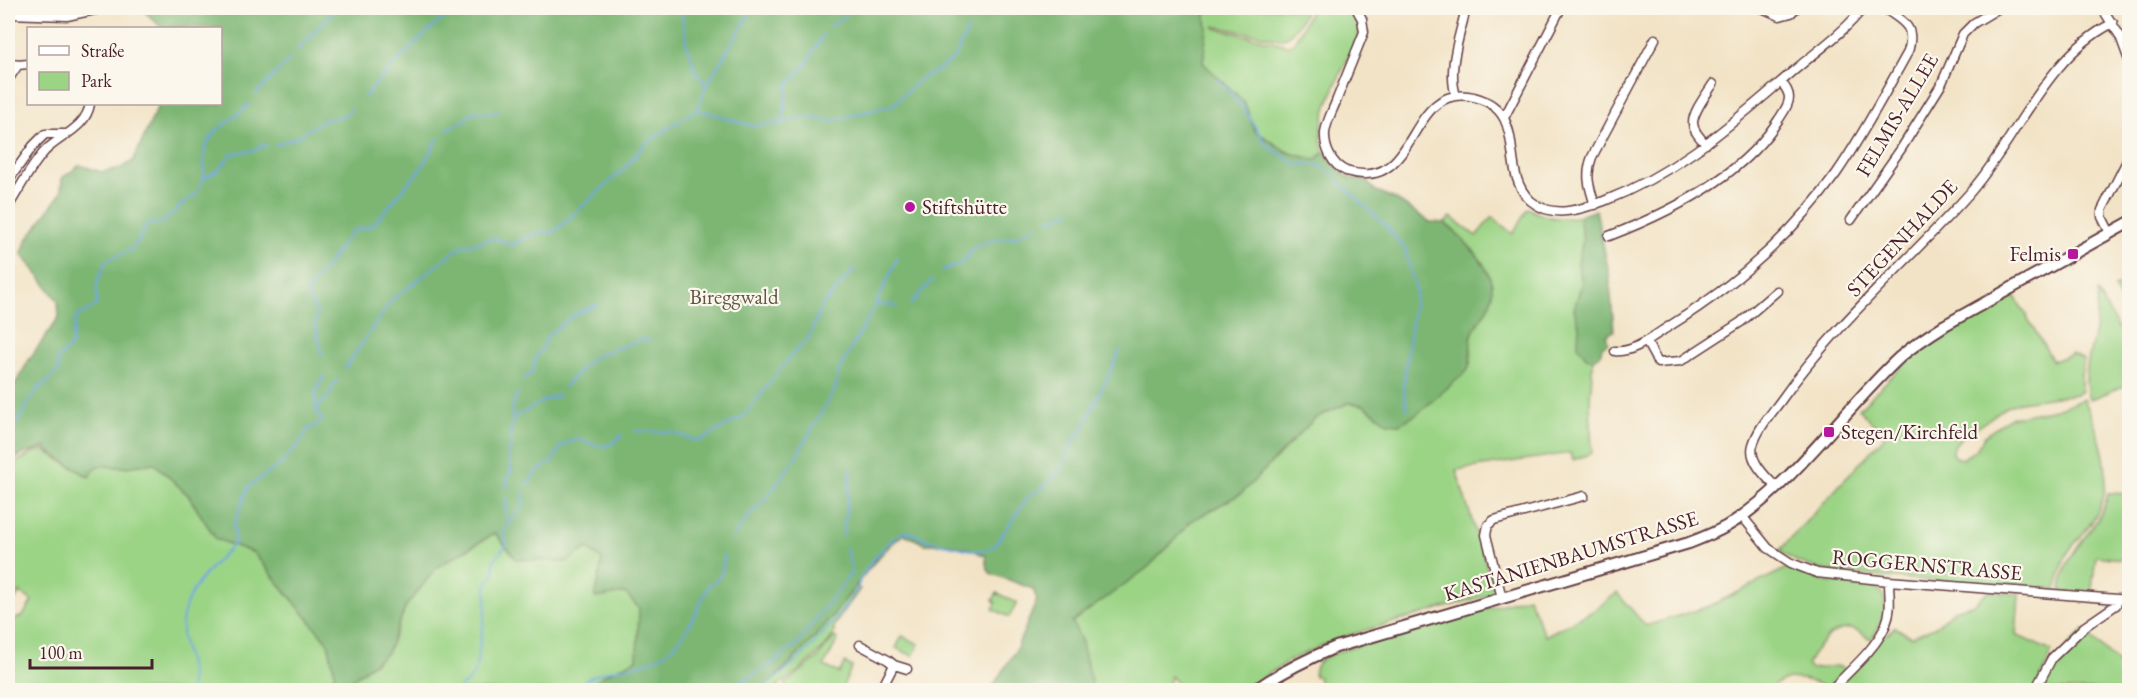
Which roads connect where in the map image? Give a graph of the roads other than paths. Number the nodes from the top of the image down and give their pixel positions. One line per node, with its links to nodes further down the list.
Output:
1 (104, 8): 11 (street)
2 (1356, 8): 23 (street)
3 (1466, 8): 23 (street)
4 (1561, 8): 25 (street)
5 (1762, 8): 6 (street)
6 (1796, 8)
7 (1863, 8): 21 (street)
8 (1884, 8): 37 (street)
9 (1999, 8): 32 (street, FELMIS-ALLEE)
10 (2102, 8): 12 (street)
11 (8, 14)
12 (2113, 23): 14 (street); 39 (street, STEGENHALDE)
13 (2130, 30): 14 (street)
14 (2120, 36): 17 (street)
15 (1655, 39): 30 (street)
16 (8, 63): 19 (street)
17 (2130, 63)
18 (27, 64): 19 (street)
19 (18, 65): 20 (street)
20 (8, 80)
21 (1781, 82): 27 (street); 35 (street)
22 (1713, 84): 27 (street)
23 (1456, 96): 25 (street)
24 (90, 105): 26 (street)
25 (1504, 118): 30 (street)
26 (67, 134): 29 (street); 31 (street)
27 (1706, 144): 30 (street)
28 (2130, 155): 34 (street)
29 (8, 181)
30 (1595, 205)
31 (8, 207)
32 (1851, 220)
33 (2130, 222): 34 (street, KASTANIENBAUMSTRASSE)
34 (2110, 233): 39 (street, KASTANIENBAUMSTRASSE)
35 (1610, 236)
36 (1777, 291): 37 (street)
37 (1646, 341): 38 (street)
38 (1616, 351)
39 (1776, 487): 41 (street, KASTANIENBAUMSTRASSE)
40 (1584, 496): 43 (street)
41 (1742, 516): 42 (street, ROGGERNSTRASSE); 43 (street, KASTANIENBAUMSTRASSE)
42 (1889, 581): 44 (street, ROGGERNSTRASSE); 51 (street)
43 (1502, 598): 50 (street, KASTANIENBAUMSTRASSE)
44 (2118, 600): 45 (street, ROGGERNSTRASSE); 52 (street)
45 (2130, 600)
46 (860, 645): 47 (street)
47 (894, 665): 48 (street); 49 (street)
48 (907, 669)
49 (881, 690)
50 (1256, 690)
51 (1831, 690)
52 (2035, 690)

